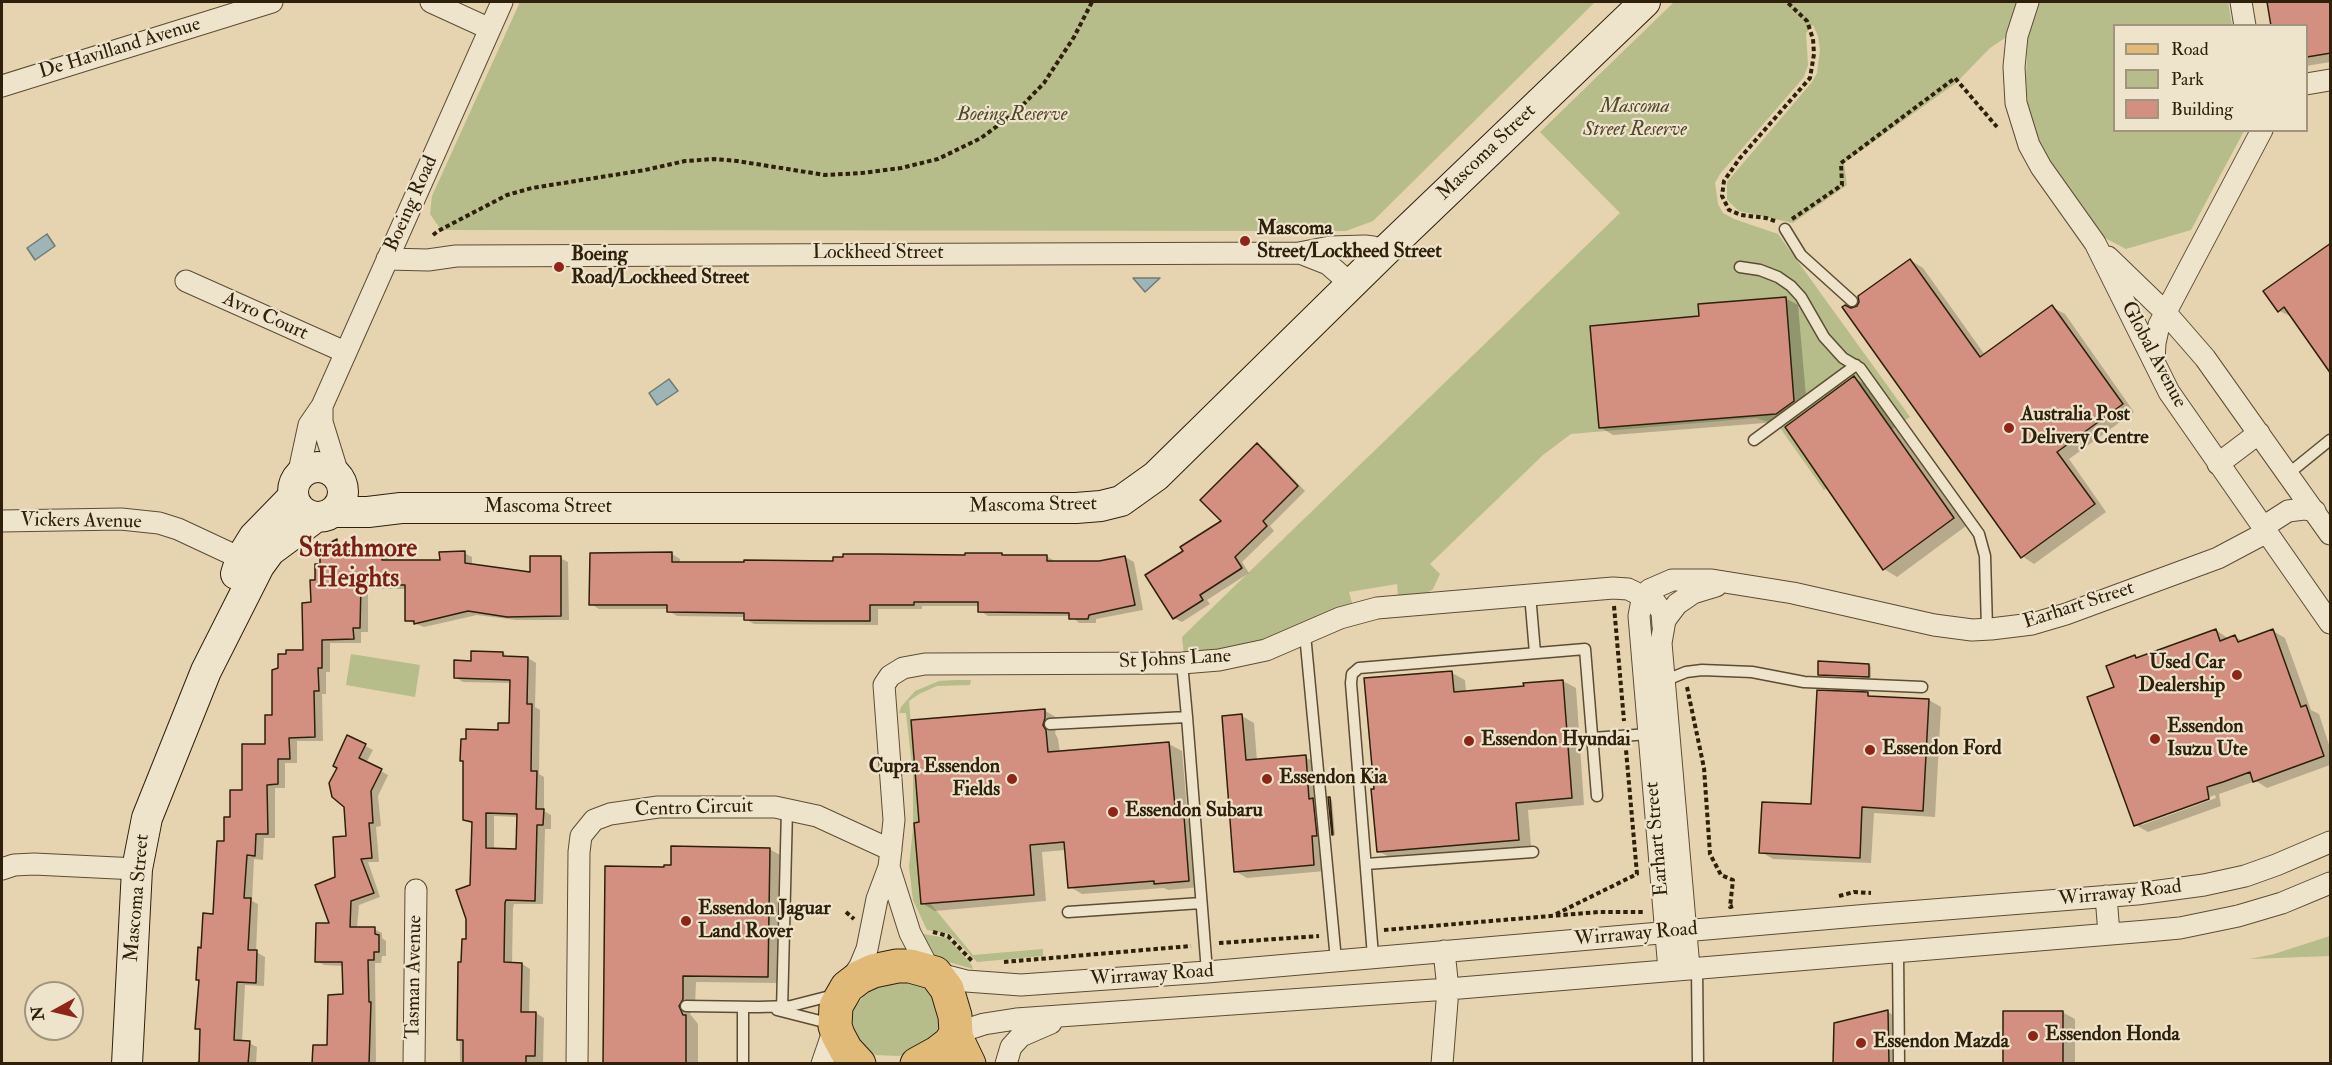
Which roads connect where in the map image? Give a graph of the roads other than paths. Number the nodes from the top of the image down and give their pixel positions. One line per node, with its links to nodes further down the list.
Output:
1 (272, 2): 11 (street, De Havilland Avenue)
2 (430, 2): 8 (street)
3 (502, 2): 8 (street, Boeing Road)
4 (1645, 2): 17 (main road, Mascoma Street)
5 (2028, 2): 15 (street, Global Avenue)
6 (2241, 2): 7 (street)
7 (2245, 24)
8 (490, 28): 14 (street, Boeing Road)
9 (2331, 80): 10 (street)
10 (2308, 84)
11 (2, 86)
12 (2261, 132): 24 (street)
13 (1783, 228): 23 (lane)
14 (397, 239): 18 (street, Lockheed Street); 19 (street, Boeing Road)
15 (2095, 243): 24 (street, Global Avenue); 26 (street, Global Avenue)
16 (1299, 253): 17 (street, Lockheed Street); 18 (street, Lockheed Street); 22 (street, Lockheed Street)
17 (1382, 254): 22 (main road, Mascoma Street)
18 (456, 256): 19 (street, Lockheed Street)
19 (387, 260): 25 (street, Boeing Road)
20 (1740, 267): 27 (lane)
21 (186, 281): 25 (street, Avro Court)
22 (1352, 285): 35 (main road, Mascoma Street)
23 (1852, 301)
24 (2165, 312): 26 (street); 29 (street, Global Avenue)
25 (345, 352): 28 (street, Boeing Road)
26 (2154, 364): 32 (street, Global Avenue)
27 (1856, 365): 30 (lane); 46 (lane)
28 (322, 406): 34 (street, Boeing Road); 35 (street)
29 (2259, 433): 32 (street); 33 (street, Global Avenue)
30 (1754, 440)
31 (2330, 442): 33 (lane)
32 (2218, 464): 38 (street, Global Avenue)
33 (2288, 474): 36 (street, Global Avenue)
34 (295, 486): 35 (main road); 35 (main road); 40 (main road, Mascoma Street)
35 (333, 498): 40 (main road, Mascoma Street)
36 (2315, 511): 38 (street, Earhart Street); 39 (street, Global Avenue)
37 (2, 521): 40 (street, Vickers Avenue)
38 (2265, 530): 44 (street, Global Avenue); 46 (street, Earhart Street)
39 (2331, 534)
40 (250, 562): 63 (main road, Mascoma Street)
41 (1740, 584): 43 (street, Earhart Street); 45 (street, Earhart Street); 46 (street, Earhart Street)
42 (1530, 594): 43 (street, St Johns Lane); 47 (street, St Johns Lane); 48 (lane)
43 (1644, 596): 45 (street); 50 (street, Earhart Street)
44 (2331, 623)
45 (1664, 626): 50 (street, Earhart Street)
46 (1987, 630)
47 (1305, 634): 49 (street, St Johns Lane); 74 (lane)
48 (1535, 653): 55 (lane); 61 (lane)
49 (1182, 663): 52 (lane); 60 (street, St Johns Lane)
50 (1654, 683): 51 (lane); 54 (street, Earhart Street); 69 (street, Earhart Street)
51 (1923, 687)
52 (1187, 717): 53 (lane); 67 (lane)
53 (1050, 724)
54 (1649, 734): 55 (lane); 69 (street, Earhart Street)
55 (1592, 738): 56 (lane)
56 (1597, 796)
57 (787, 809): 60 (street, Centro Circuit); 83 (lane); 89 (street, Centro Circuit)
58 (2331, 842): 66 (street, Wirraway Road)
59 (1533, 852): 61 (lane)
60 (890, 858): 76 (street, St Johns Lane); 79 (street, St Johns Lane)
61 (1366, 864): 73 (lane)
62 (2, 869): 63 (street)
63 (137, 869): 87 (main road, Mascoma Street)
64 (2331, 883): 70 (street, Wirraway Road)
65 (416, 890): 88 (street, Tasman Avenue)
66 (2106, 896): 69 (street, Wirraway Road); 70 (street)
67 (1202, 903): 68 (lane); 77 (lane)
68 (1068, 912)
69 (1676, 932): 71 (street, Wirraway Road); 75 (street, Earhart Street)
70 (2109, 934): 72 (street, Wirraway Road)
71 (1444, 951): 73 (street, Wirraway Road); 78 (street)
72 (1898, 951): 75 (street, Wirraway Road); 97 (lane)
73 (1373, 956): 74 (street, Wirraway Road)
74 (1336, 960): 77 (street, Wirraway Road)
75 (1685, 969): 78 (street, Wirraway Road); 96 (lane)
76 (932, 972): 77 (street, Wirraway Road); 79 (main road); 86 (main road)
77 (1214, 972): 80 (street)
78 (1448, 989): 80 (street, Wirraway Road); 95 (street)
79 (844, 990): 83 (lane); 85 (main road)
80 (1223, 1005): 84 (street, Wirraway Road)
81 (686, 1006): 82 (lane)
82 (743, 1007): 83 (lane); 90 (lane)
83 (782, 1008): 85 (lane)
84 (1068, 1017): 86 (street, Wirraway Road); 94 (street, Wirraway Road)
85 (835, 1026): 91 (street); 92 (main road)
86 (960, 1044): 93 (main road)
87 (127, 1064)
88 (414, 1064)
89 (577, 1064)
90 (743, 1064)
91 (822, 1064)
92 (859, 1064)
93 (917, 1064)
94 (1006, 1064)
95 (1442, 1064)
96 (1698, 1064)
97 (1899, 1064)

